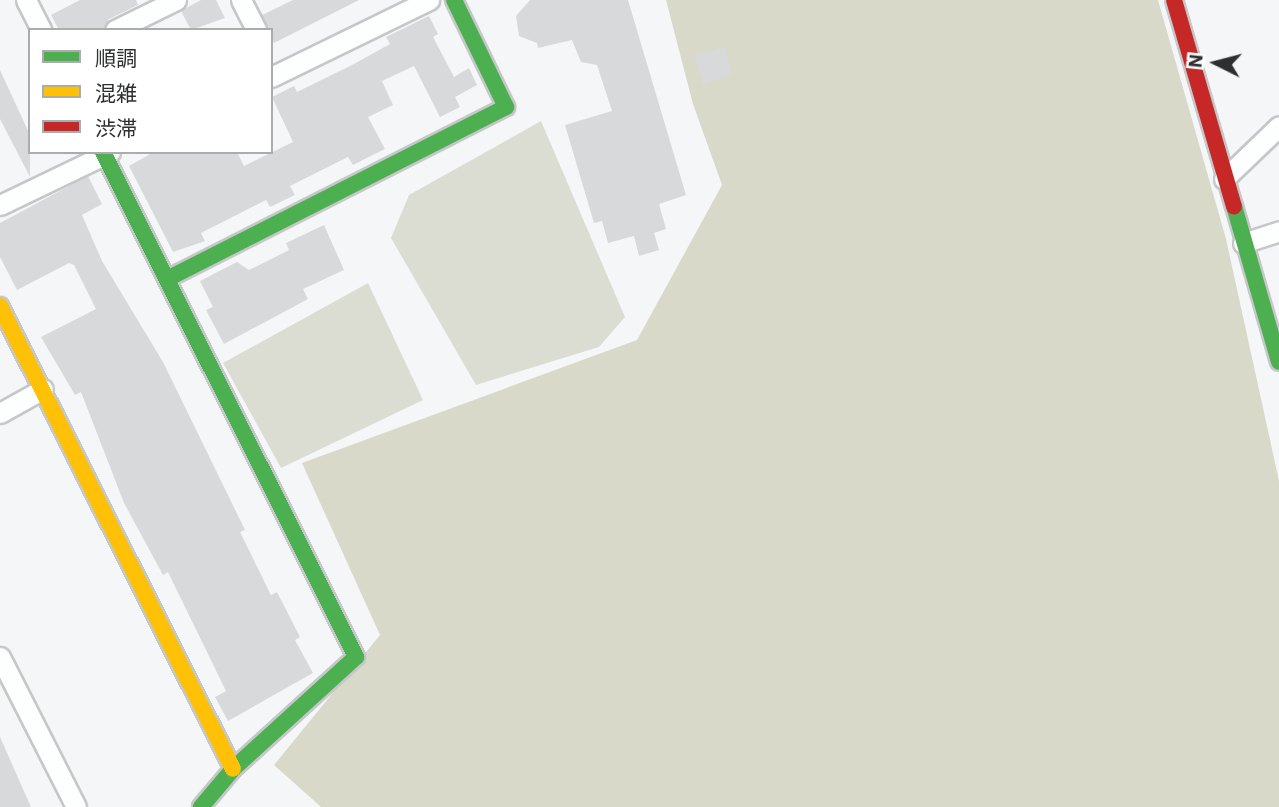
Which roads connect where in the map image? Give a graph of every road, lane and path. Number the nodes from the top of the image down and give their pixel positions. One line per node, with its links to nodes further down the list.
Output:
1 (26, 0): 7 (street)
2 (176, 0): 8 (street)
3 (241, 0): 9 (street)
4 (429, 0): 10 (street)
5 (454, 0): 18 (street)
6 (1174, 0): 14 (street)
7 (40, 28)
8 (119, 28)
9 (255, 28)
10 (273, 70)
11 (1279, 126): 14 (street)
12 (104, 154): 15 (street)
13 (107, 154): 18 (street)
14 (1224, 179): 17 (street)
15 (0, 205)
16 (1279, 231): 17 (street)
17 (1243, 243): 20 (street)
18 (169, 278): 24 (street)
19 (0, 306): 21 (street)
20 (1279, 362)
21 (43, 389): 22 (street); 24 (street)
22 (0, 413)
23 (0, 657): 25 (street)
24 (233, 769): 26 (street)
25 (76, 807)
26 (201, 807)

